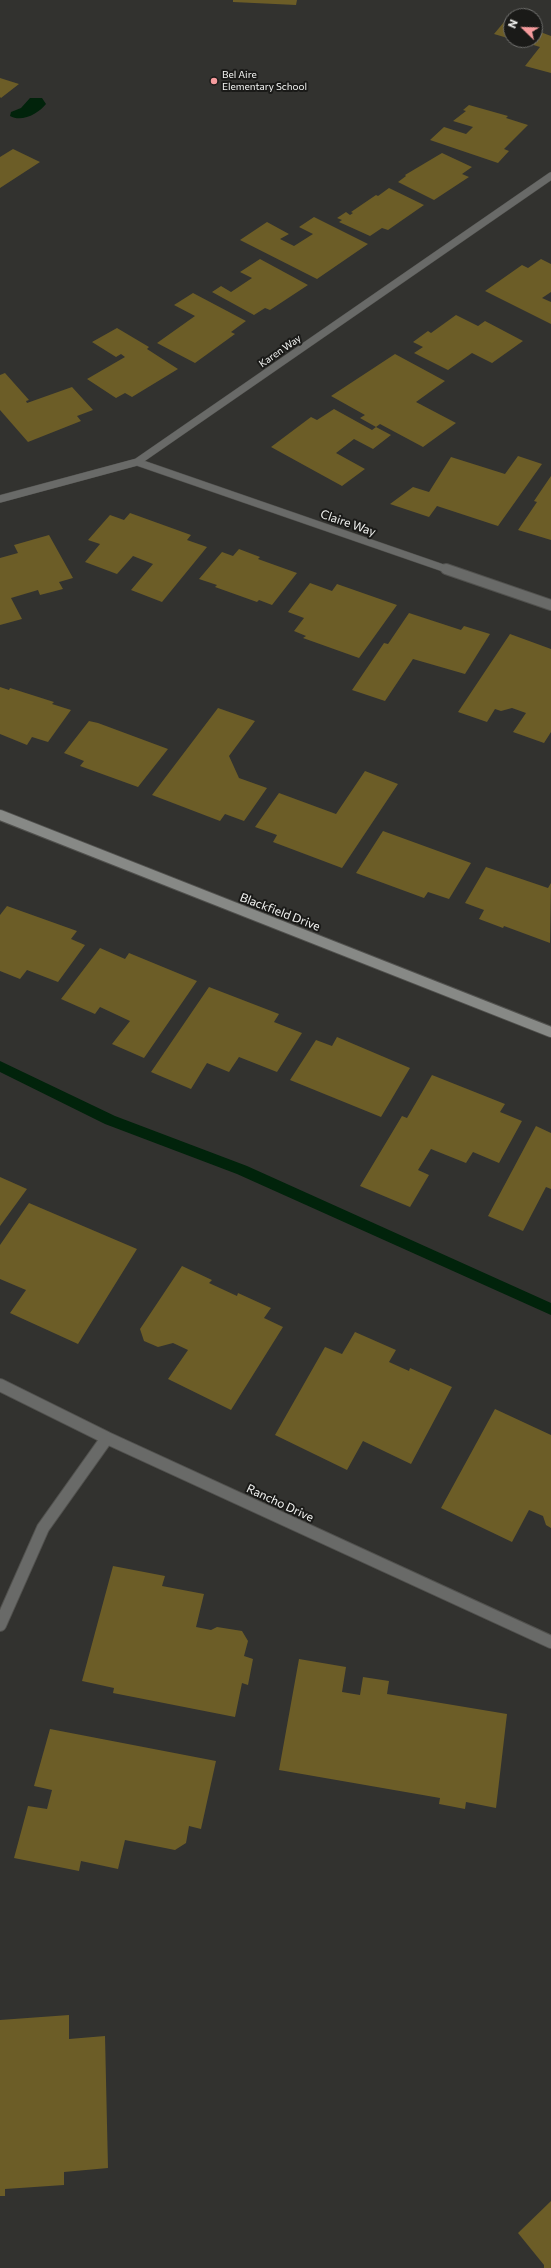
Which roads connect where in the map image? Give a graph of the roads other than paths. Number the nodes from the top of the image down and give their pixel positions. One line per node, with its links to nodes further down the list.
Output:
1 (551, 176): 2 (street, Karen Way)
2 (137, 462): 3 (street, Karen Way); 4 (street, Claire Way)
3 (0, 499)
4 (551, 605)
5 (0, 815): 6 (street, Blackfield Drive)
6 (551, 1032)
7 (0, 1384): 8 (street, Rancho Drive)
8 (107, 1438): 9 (street); 10 (street, Rancho Drive)
9 (0, 1625)
10 (551, 1642)

